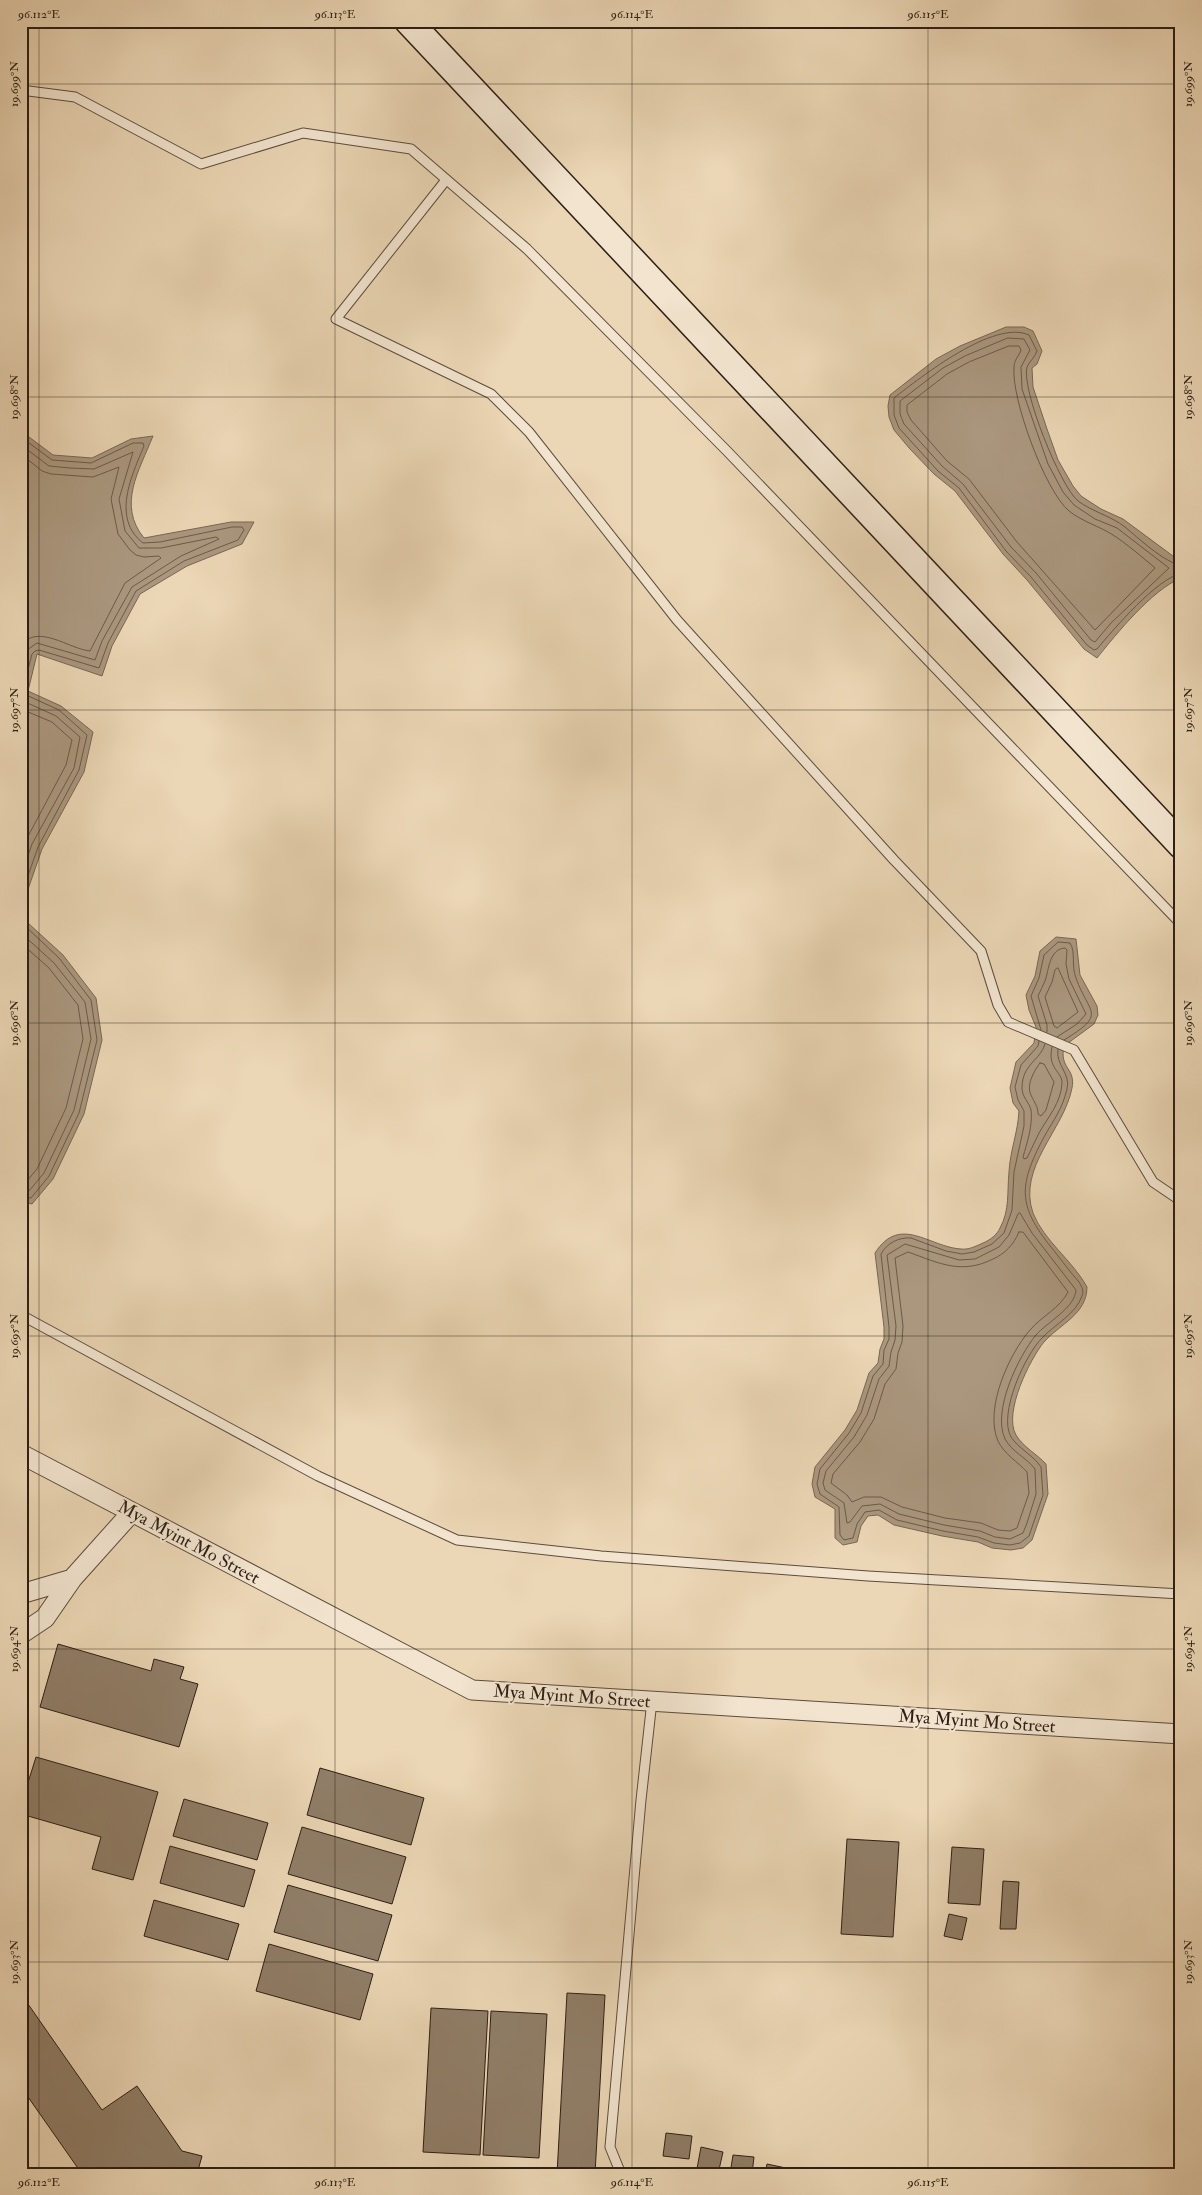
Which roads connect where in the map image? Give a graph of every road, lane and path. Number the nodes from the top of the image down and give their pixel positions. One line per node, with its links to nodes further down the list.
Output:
1 (408, 21): 4 (main road)
2 (21, 90): 3 (lane)
3 (446, 180): 5 (lane); 6 (lane)
4 (1181, 845)
5 (1181, 924)
6 (1181, 1201)
7 (21, 1315): 12 (lane)
8 (21, 1454): 9 (street, Mya Myint Mo Street)
9 (132, 1512): 10 (street); 14 (street, Mya Myint Mo Street)
10 (72, 1579): 11 (street); 13 (street)
11 (21, 1594)
12 (1181, 1594)
13 (21, 1634)
14 (652, 1701): 15 (street, Mya Myint Mo Street); 16 (lane)
15 (1181, 1734)
16 (621, 2174)

